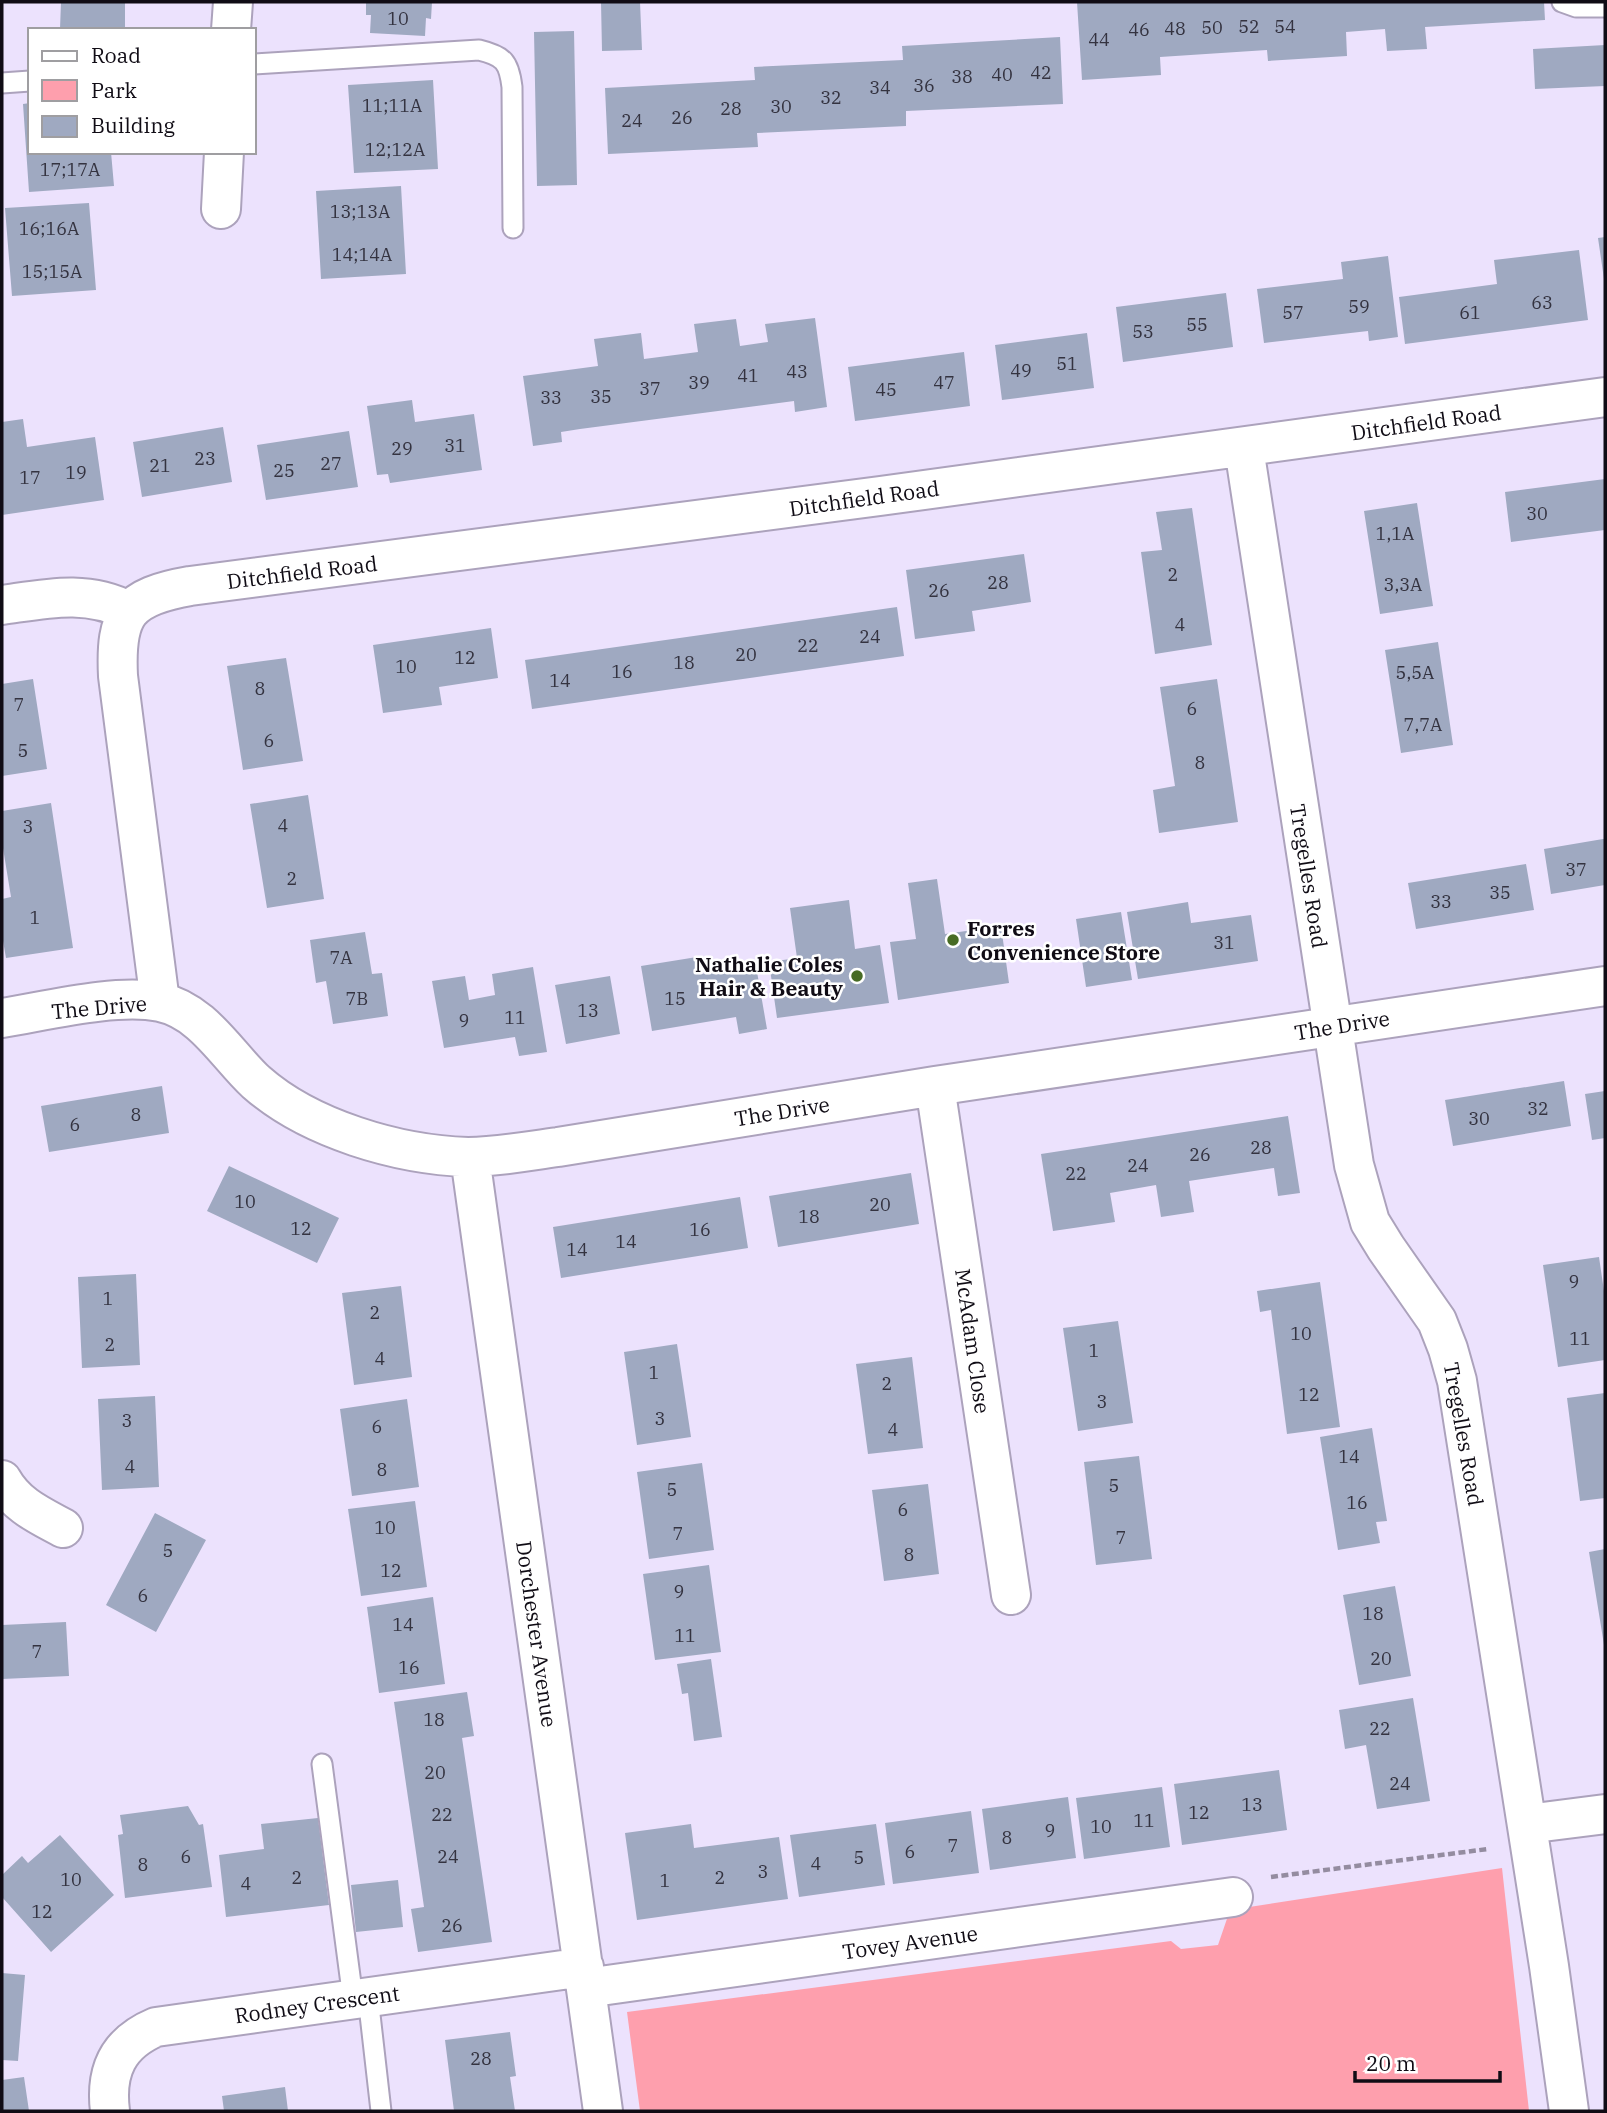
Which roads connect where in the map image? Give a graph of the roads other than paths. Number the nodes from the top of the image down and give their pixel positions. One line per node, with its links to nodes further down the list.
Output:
1 (233, 2): 4 (street)
2 (1562, 2): 3 (lane)
3 (1605, 7)
4 (231, 28)
5 (256, 64): 10 (lane)
6 (28, 81): 7 (lane)
7 (2, 83)
8 (225, 154): 9 (street)
9 (221, 209)
10 (513, 228)
11 (1605, 397): 12 (street, Ditchfield Road)
12 (1244, 448): 14 (street, Ditchfield Road); 18 (street, Tregelles Road)
13 (2, 605): 14 (street)
14 (128, 611): 16 (street)
15 (1605, 986): 18 (street, The Drive)
16 (160, 1002): 17 (street, The Drive); 20 (street, The Drive)
17 (2, 1018)
18 (1332, 1026): 19 (street, The Drive); 26 (street, Tregelles Road)
19 (935, 1086): 20 (street, The Drive); 23 (street, McAdam Close)
20 (470, 1157): 28 (street, Dorchester Avenue)
21 (2, 1480): 22 (street)
22 (63, 1528)
23 (1011, 1595)
24 (322, 1764): 29 (lane)
25 (1605, 1814): 26 (street)
26 (1528, 1834): 33 (street, Tregelles Road)
27 (1233, 1897): 28 (street, Tovey Avenue)
28 (585, 1977): 29 (street, Rodney Crescent); 32 (street, Dorchester Avenue)
29 (360, 1998): 30 (street, Rodney Crescent); 31 (lane)
30 (110, 2111)
31 (381, 2111)
32 (603, 2111)
33 (1569, 2111)

